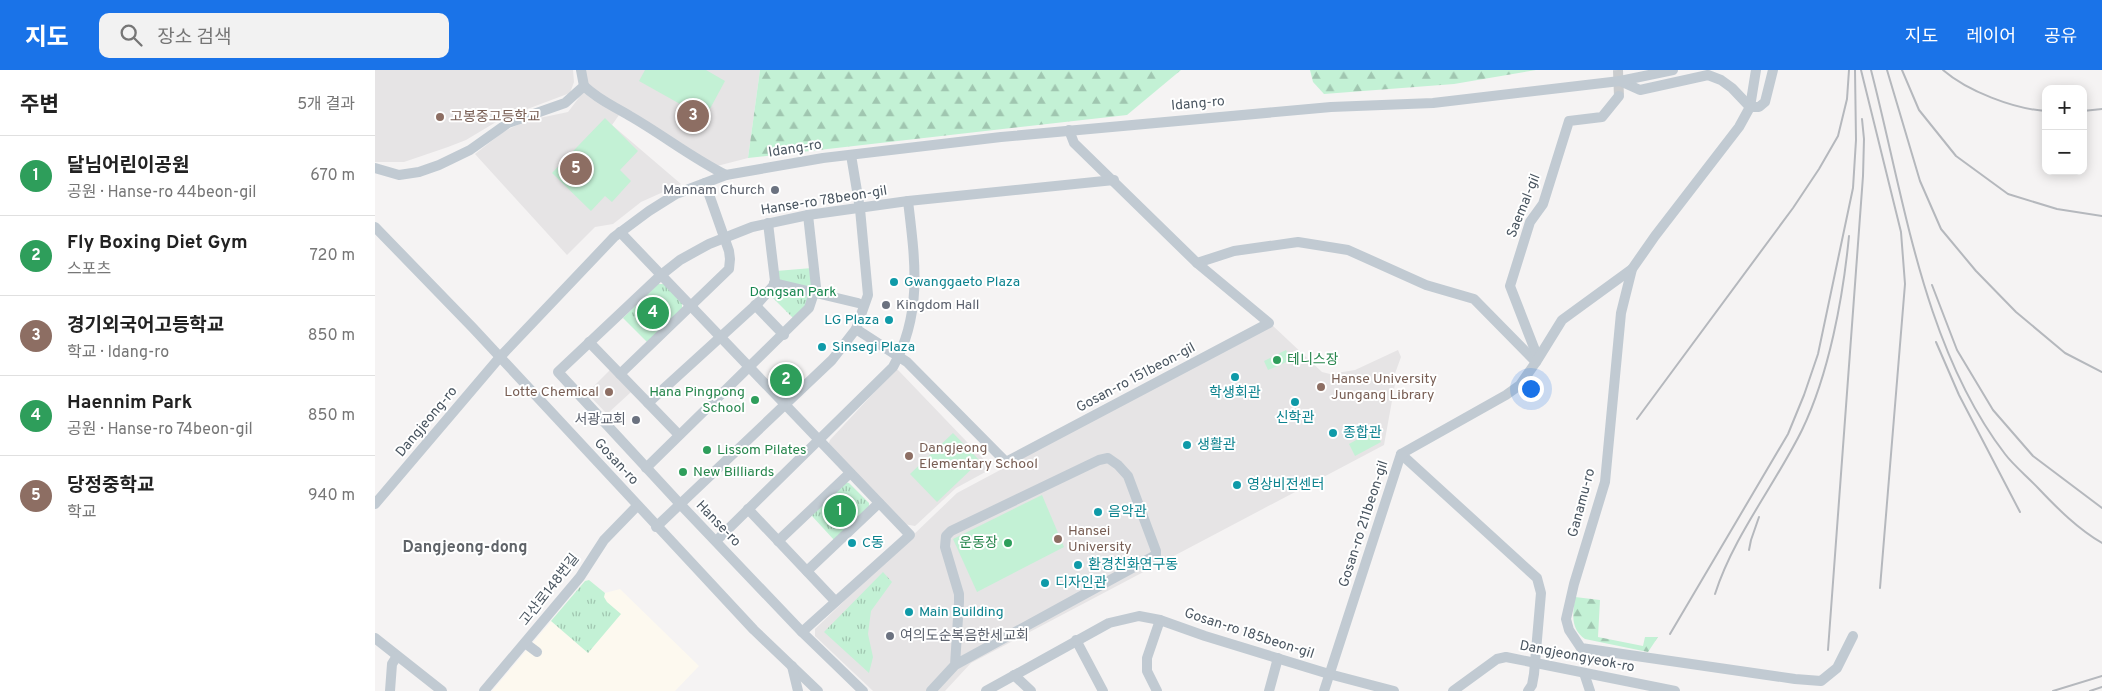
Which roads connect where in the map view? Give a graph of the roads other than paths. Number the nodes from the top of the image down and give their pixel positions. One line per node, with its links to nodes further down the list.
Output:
1 (581, 70): 6 (street)
2 (1673, 70): 5 (street, Idang-ro)
3 (1755, 70): 8 (street, Ganamu-ro)
4 (1773, 70): 8 (street)
5 (1620, 81): 8 (street); 9 (street, Idang-ro)
6 (584, 86): 11 (street); 12 (street)
7 (1619, 96): 36 (street, Saemal-gil)
8 (1750, 107): 23 (street, Ganamu-ro)
9 (1069, 130): 10 (street, Idang-ro); 13 (street, Gosan-ro 151beon-gil)
10 (851, 155): 12 (street, Idang-ro); 16 (street)
11 (375, 168)
12 (727, 175): 14 (street, Idang-ro)
13 (1114, 180): 15 (street, Hanse-ro 78beon-gil); 22 (street, Gosan-ro 151beon-gil)
14 (705, 183): 20 (street, Idang-ro); 21 (street)
15 (908, 201): 16 (street, Hanse-ro 78beon-gil); 34 (street)
16 (859, 209): 17 (street, Hanse-ro 78beon-gil); 30 (street)
17 (809, 215): 18 (street, Hanse-ro 78beon-gil); 26 (street)
18 (768, 222): 21 (street, Hanse-ro 78beon-gil); 25 (street)
19 (375, 227): 35 (street, Gosan-ro)
20 (620, 232): 24 (street); 35 (street, Idang-ro)
21 (725, 237): 24 (street, Hanse-ro 78beon-gil); 29 (street)
22 (1197, 262): 34 (street, Gosan-ro 151beon-gil); 36 (street)
23 (1632, 268): 36 (street, Gosan-ro 211beon-gil); 59 (street, Ganamu-ro)
24 (661, 275): 29 (street); 33 (street, Hanse-ro 78beon-gil)
25 (774, 283): 26 (street); 28 (street)
26 (815, 292): 27 (street); 31 (street)
27 (858, 303)
28 (755, 305): 31 (street); 32 (street)
29 (690, 306): 32 (street); 39 (street)
30 (856, 329): 34 (street, Gosan-ro 151beon-gil); 41 (street)
31 (784, 335): 37 (street)
32 (719, 336): 37 (street); 40 (street)
33 (589, 342): 38 (street, Hanse-ro 78beon-gil); 39 (street)
34 (899, 355): 43 (street)
35 (500, 357): 48 (street, Dangjeong-ro); 50 (street, Gosan-ro)
36 (1537, 360): 44 (street, Gosan-ro 211beon-gil)
37 (749, 368): 41 (street); 42 (street)
38 (558, 372): 45 (street, Hanse-ro)
39 (620, 374): 40 (street)
40 (648, 403): 42 (street)
41 (784, 405): 43 (street); 49 (street)
42 (679, 435): 45 (street)
43 (819, 441): 46 (street); 51 (street)
44 (1401, 454): 66 (street); 70 (street, Gosan-ro 211beon-gil)
45 (646, 468): 49 (street, Hanse-ro)
46 (850, 473): 47 (street); 54 (street)
47 (879, 502): 55 (street); 56 (street)
48 (375, 504)
49 (680, 504): 52 (street); 53 (street, Hanse-ro)
50 (637, 506): 52 (street, Gosan-ro); 62 (street, 고산로148번길)
51 (748, 509): 53 (street); 54 (street)
52 (656, 526): 67 (street, Gosan-ro)
53 (715, 541): 58 (street, Hanse-ro)
54 (778, 541): 55 (street)
55 (807, 571): 56 (street)
56 (835, 601): 58 (street)
57 (1160, 620): 61 (street, Gosan-ro 185beon-gil); 65 (street, Gosan-ro 185beon-gil); 84 (street)
58 (802, 632): 79 (street, Hanse-ro)
59 (1853, 636)
60 (375, 638): 64 (street)
61 (1076, 640): 71 (street, Gosan-ro 185beon-gil); 83 (street)
62 (525, 642): 63 (street); 76 (street, 고산로148번길)
63 (537, 652)
64 (397, 656): 74 (street); 75 (street)
65 (1278, 658): 70 (street, Gosan-ro 185beon-gil); 85 (street)
66 (1535, 662): 69 (street, Dangjeongyeok-ro); 88 (street, Dangjeongyeok-ro); 89 (street)
67 (791, 665): 77 (street); 78 (street, Gosan-ro)
68 (955, 665): 68 (street); 80 (street)
69 (1585, 673): 72 (street, Dangjeongyeok-ro); 90 (street)
70 (1329, 674): 73 (street); 86 (street, Gosan-ro 211beon-gil)
71 (1014, 675): 81 (street, Gosan-ro 185beon-gil); 82 (street)
72 (1632, 687): 91 (street, Dangjeongyeok-ro)
73 (1375, 688): 87 (street)
74 (390, 691)
75 (442, 691)
76 (484, 691)
77 (798, 691)
78 (818, 691)
79 (863, 691)
80 (931, 691)
81 (986, 691)
82 (1031, 691)
83 (1103, 691)
84 (1157, 691)
85 (1269, 691)
86 (1324, 691)
87 (1395, 691)
88 (1453, 691)
89 (1528, 691)
90 (1590, 691)
91 (1675, 691)

